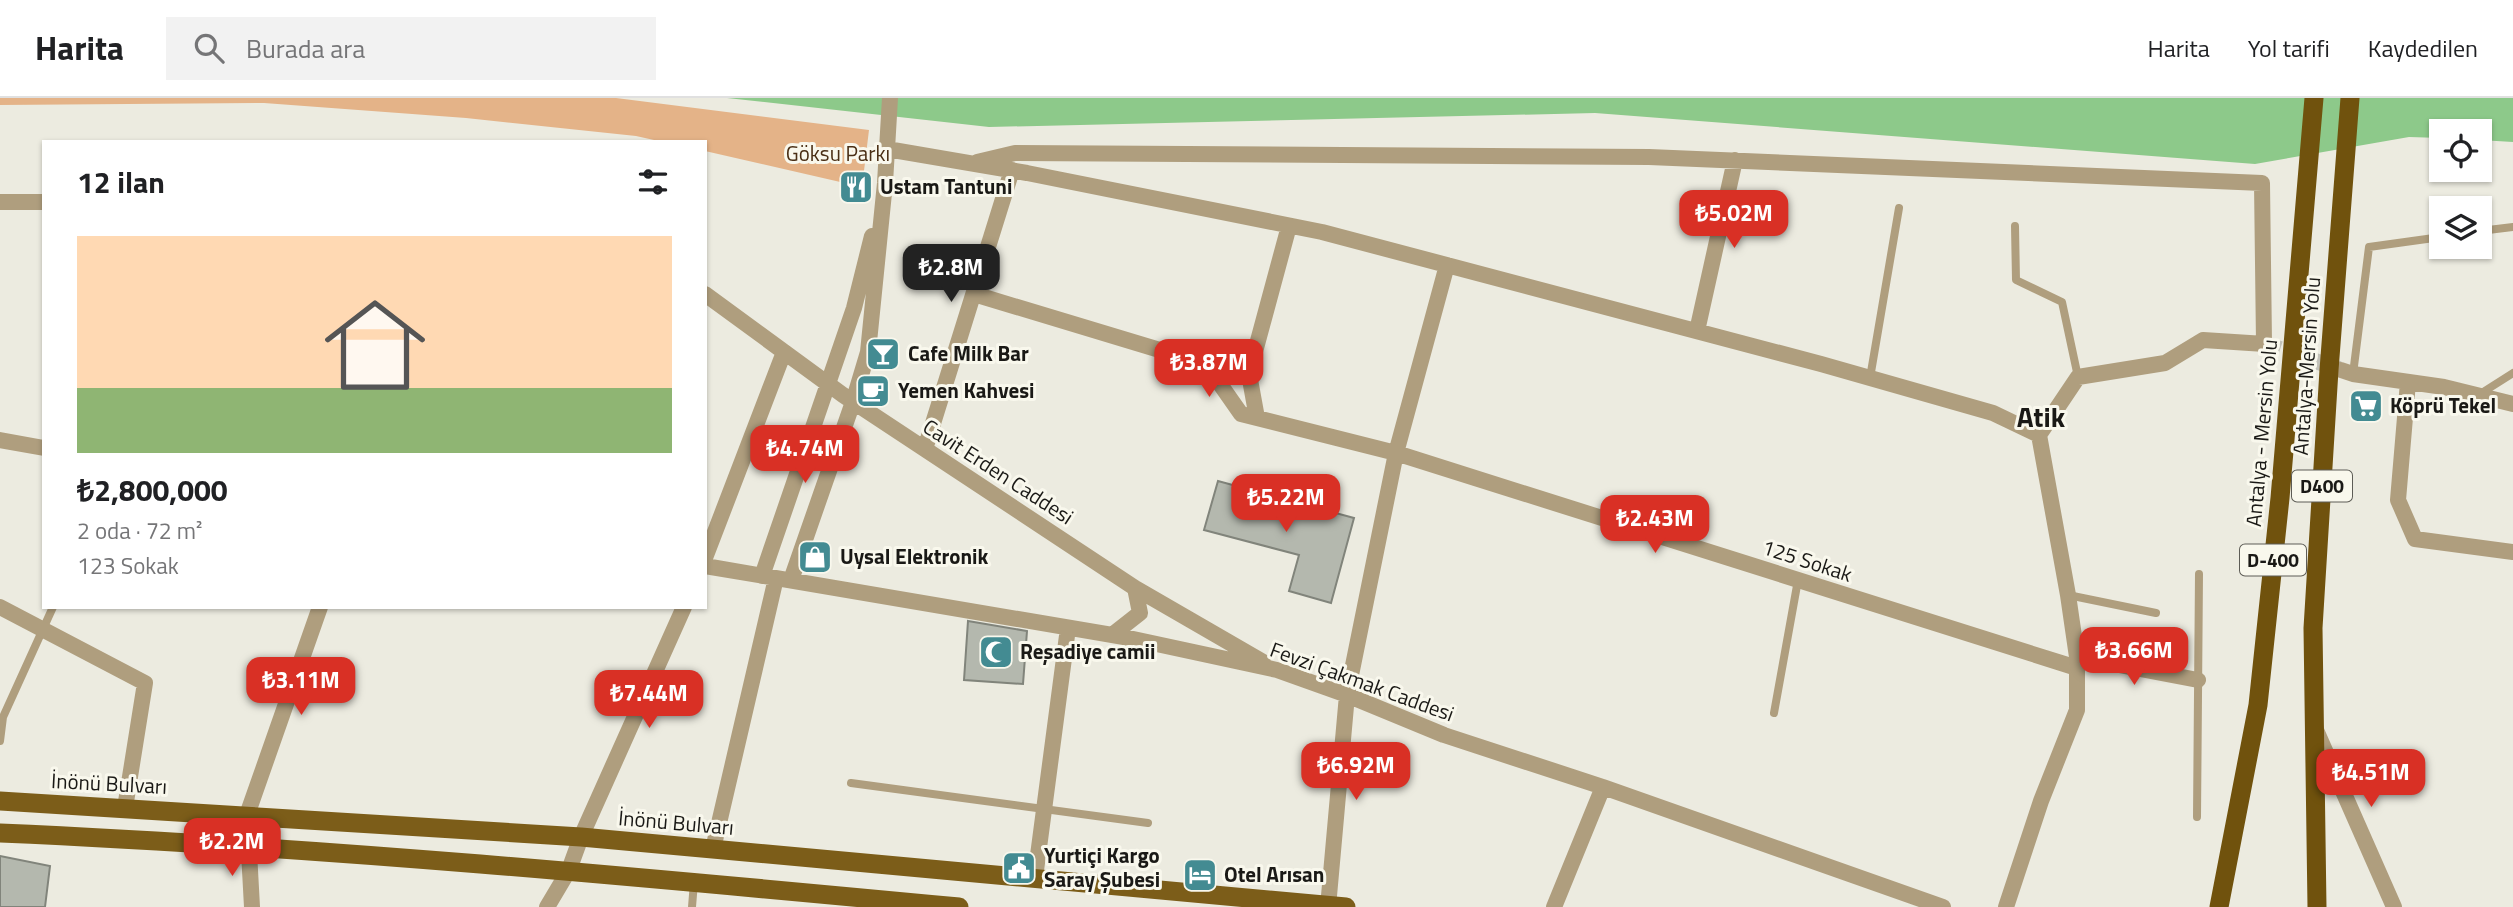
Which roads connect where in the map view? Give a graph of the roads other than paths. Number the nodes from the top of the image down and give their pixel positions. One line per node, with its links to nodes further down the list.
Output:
1 (890, 98): 4 (street)
2 (2314, 98): 88 (highway, Antalya - Mersin Yolu / D-400)
3 (2350, 98): 62 (highway, Antalya-Mersin Yolu / D400)
4 (887, 149): 6 (street); 8 (street)
5 (1735, 160): 6 (street); 20 (street); 26 (street)
6 (970, 163): 7 (street)
7 (1012, 170): 12 (street); 18 (street)
8 (885, 183): 29 (street); 31 (street)
9 (0, 202): 10 (street)
10 (42, 202)
11 (1899, 208): 27 (lane)
12 (1289, 226): 17 (street); 25 (street)
13 (2015, 226): 26 (lane)
14 (2513, 227): 15 (lane)
15 (2492, 230)
16 (2429, 239): 23 (lane)
17 (1447, 265): 20 (street); 39 (street)
18 (974, 294): 22 (street); 37 (street)
19 (707, 295): 21 (street, Cavit Erden Caddesi)
20 (1697, 331): 27 (street)
21 (784, 352): 29 (street, Cavit Erden Caddesi); 38 (street)
22 (1206, 364): 25 (street); 33 (street)
23 (2347, 372): 28 (street)
24 (2513, 373): 30 (lane)
25 (1250, 374): 33 (street)
26 (2078, 377): 34 (street)
27 (1871, 378): 34 (street)
28 (2409, 382): 30 (street); 41 (street)
29 (827, 383): 31 (street, Cavit Erden Caddesi); 40 (street)
30 (2477, 396): 32 (street)
31 (853, 402): 37 (street, Cavit Erden Caddesi); 45 (street)
32 (2513, 404)
33 (1249, 416): 39 (street, 125 Sokak)
34 (2039, 435): 48 (street)
35 (0, 439): 36 (street)
36 (42, 448)
37 (925, 449): 47 (street, Cavit Erden Caddesi)
38 (746, 451): 40 (lane); 42 (street)
39 (1396, 453): 46 (street, 125 Sokak); 60 (street)
40 (798, 469): 45 (street)
41 (2513, 552)
42 (707, 553)
43 (707, 566): 45 (street, Fevzi Çakmak Caddesi)
44 (2199, 574): 59 (lane)
45 (777, 578): 54 (street, Fevzi Çakmak Caddesi); 75 (street)
46 (1798, 580): 57 (street, 125 Sokak); 61 (lane)
47 (1135, 588): 56 (street); 58 (street, Cavit Erden Caddesi)
48 (2068, 595): 53 (lane); 57 (street)
49 (0, 607): 55 (street)
50 (52, 609): 55 (lane)
51 (319, 609): 69 (street)
52 (683, 609): 73 (street)
53 (2156, 613)
54 (1068, 628): 56 (street, Fevzi Çakmak Caddesi); 68 (street)
55 (43, 629): 63 (lane); 67 (street)
56 (1112, 635): 58 (street, Fevzi Çakmak Caddesi)
57 (2077, 663): 59 (street, 125 Sokak); 87 (street)
58 (1278, 670): 60 (street, Fevzi Çakmak Caddesi)
59 (2198, 680): 70 (lane)
60 (1347, 695): 65 (street, Fevzi Çakmak Caddesi); 80 (street)
61 (1774, 713)
62 (2314, 726): 89 (highway, Antalya-Mersin Yolu / D400); 90 (street)
63 (0, 741)
64 (851, 783): 68 (lane)
65 (1603, 787): 85 (street); 86 (street, Fevzi Çakmak Caddesi)
66 (0, 801): 67 (main road, İnönü Bulvarı)
67 (125, 808): 69 (main road, İnönü Bulvarı)
68 (1044, 809): 71 (lane); 77 (street)
69 (247, 815): 73 (main road, İnönü Bulvarı); 74 (street)
70 (2197, 817)
71 (1148, 823)
72 (0, 833): 74 (main road)
73 (581, 837): 75 (main road, İnönü Bulvarı); 76 (street)
74 (249, 847): 76 (main road); 81 (street)
75 (713, 849): 77 (main road, İnönü Bulvarı)
76 (569, 870): 78 (main road); 82 (street)
77 (1035, 878): 80 (main road, İnönü Bulvarı)
78 (694, 882): 79 (main road); 83 (lane)
79 (933, 906): 84 (main road)
80 (1334, 906)
81 (252, 907)
82 (547, 907)
83 (692, 907)
84 (959, 907)
85 (1554, 907)
86 (1943, 907)
87 (2006, 907)
88 (2218, 907)
89 (2317, 907)
90 (2394, 907)

